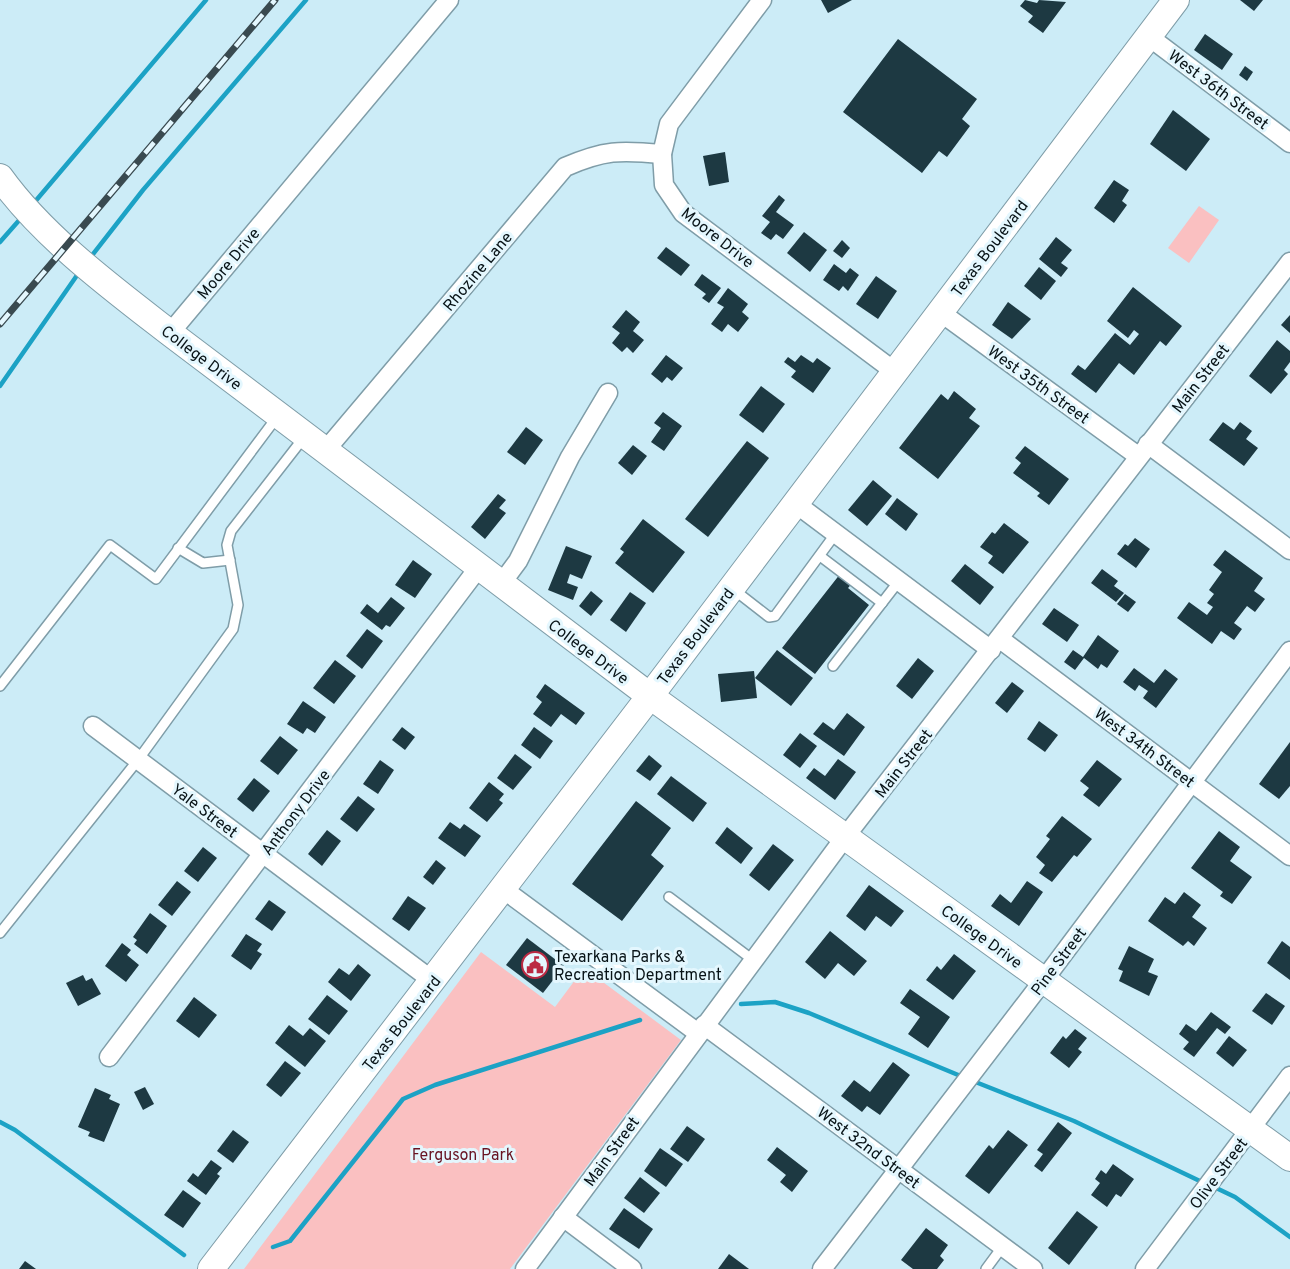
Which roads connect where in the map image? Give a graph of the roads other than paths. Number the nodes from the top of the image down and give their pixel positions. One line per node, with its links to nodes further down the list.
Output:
1 (449, 0): 10 (street, Moore Drive)
2 (762, 0): 6 (street, Moore Drive)
3 (1176, 0): 4 (main road, Texas Boulevard)
4 (1148, 36): 5 (street, West 36th Street); 9 (main road, Texas Boulevard)
5 (1290, 143)
6 (662, 154): 11 (street, Moore Drive); 14 (street, Rhozine Lane)
7 (0, 177): 10 (main road, College Drive)
8 (1290, 262): 15 (street, Main Street)
9 (940, 312): 11 (main road, Texas Boulevard); 15 (street, West 35th Street)
10 (170, 333): 13 (main road, College Drive)
11 (894, 371): 16 (main road, Texas Boulevard)
12 (608, 393): 24 (street)
13 (278, 415): 14 (main road, College Drive); 18 (lane)
14 (315, 443): 21 (lane); 22 (main road, College Drive)
15 (1143, 450): 19 (street, West 35th Street); 27 (street, Main Street)
16 (795, 503): 17 (street, West 34th Street); 25 (main road, Texas Boulevard)
17 (836, 533): 20 (lane); 23 (street, West 34th Street)
18 (178, 548): 21 (lane); 30 (lane)
19 (1290, 550)
20 (819, 556): 25 (lane); 26 (lane)
21 (230, 560): 33 (lane)
22 (479, 567): 24 (main road, College Drive); 36 (street, Anthony Drive)
23 (899, 581): 26 (lane); 27 (street, West 34th Street)
24 (501, 584): 31 (main road, College Drive)
25 (731, 588): 31 (main road, Texas Boulevard)
26 (882, 603): 29 (lane)
27 (995, 644): 34 (street, West 34th Street); 35 (street, Main Street)
28 (1290, 651): 34 (street, Pine Street)
29 (833, 666)
30 (0, 687)
31 (650, 696): 35 (main road, College Drive); 38 (main road, Texas Boulevard)
32 (93, 726): 33 (street, Yale Street)
33 (138, 760): 36 (street, Yale Street); 40 (lane)
34 (1191, 782): 37 (street, West 34th Street); 43 (street, Pine Street)
35 (845, 837): 41 (street, Main Street); 43 (main road, College Drive)
36 (264, 854): 42 (street, Yale Street); 45 (street, Anthony Drive)
37 (1290, 856)
38 (503, 889): 42 (main road, Texas Boulevard); 44 (street, West 32nd Street)
39 (669, 897): 41 (lane)
40 (0, 933)
41 (753, 960): 44 (street, Main Street)
42 (433, 981): 52 (main road, Texas Boulevard)
43 (1043, 981): 47 (main road, College Drive); 49 (street, Pine Street)
44 (701, 1029): 49 (street, West 32nd Street); 50 (street, Main Street)
45 (110, 1057)
46 (1290, 1077): 47 (street, Olive Street)
47 (1251, 1129): 48 (main road, College Drive); 58 (street, Olive Street)
48 (1290, 1158)
49 (899, 1170): 51 (street, West 32nd Street); 55 (street, Pine Street)
50 (563, 1217): 53 (street, Main Street); 54 (street)
51 (1003, 1246): 56 (lane); 57 (street, West 32nd Street)
52 (212, 1269)
53 (525, 1269)
54 (632, 1269)
55 (822, 1269)
56 (986, 1269)
57 (1033, 1269)
58 (1145, 1269)

